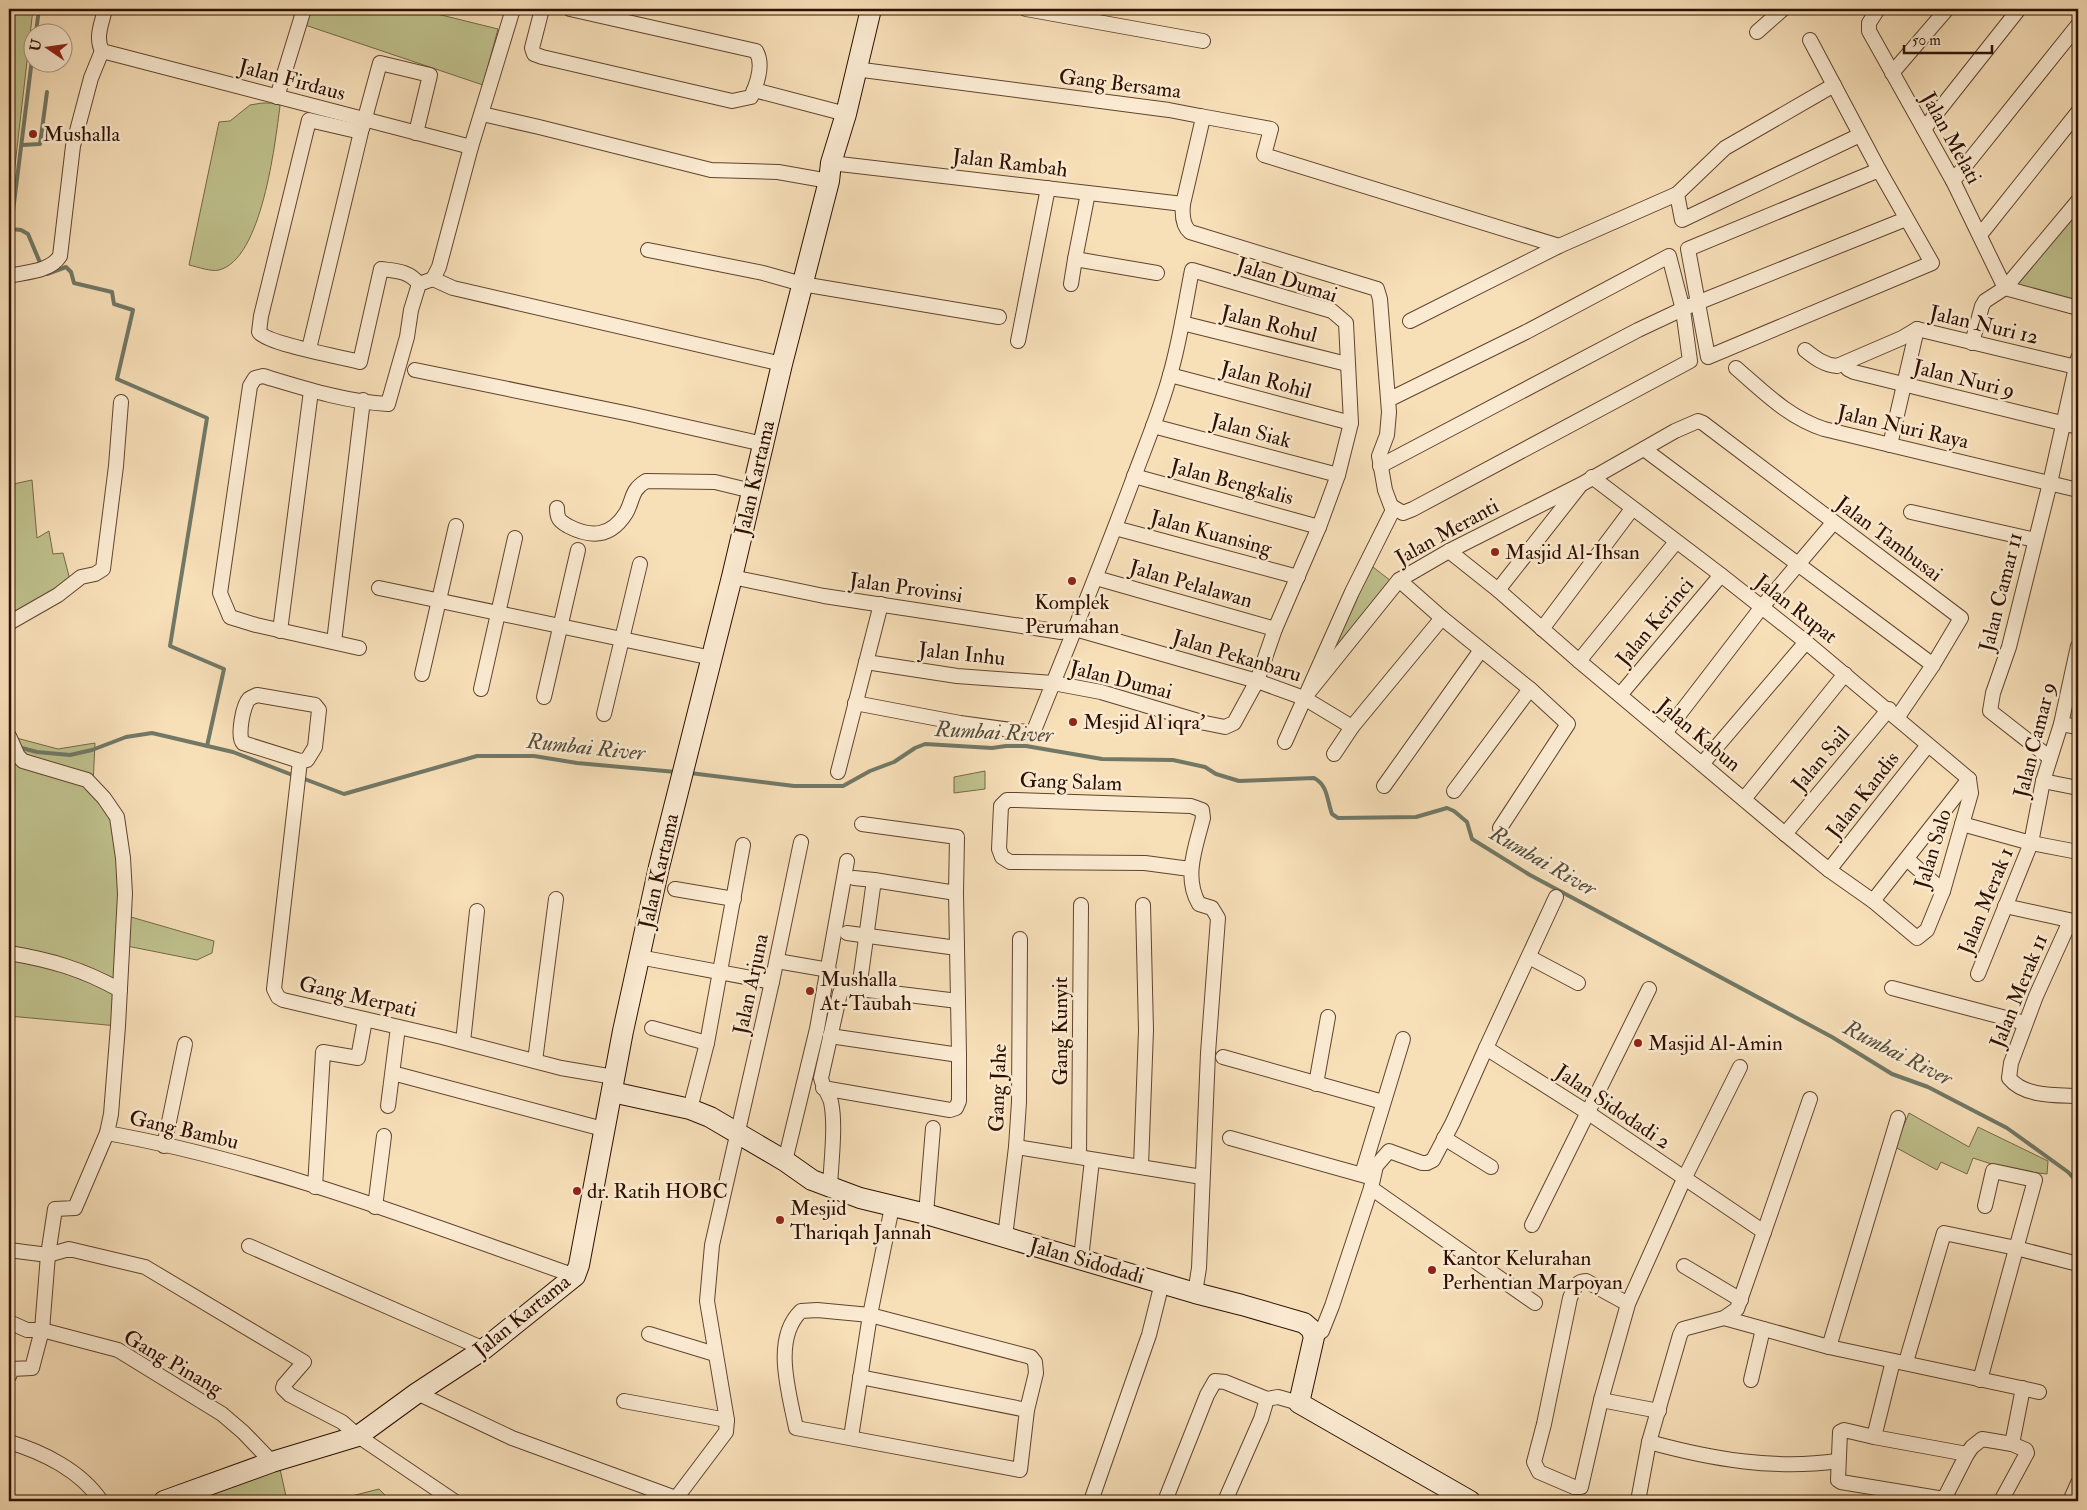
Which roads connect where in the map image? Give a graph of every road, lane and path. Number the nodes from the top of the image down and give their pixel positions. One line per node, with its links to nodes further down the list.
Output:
1 (105, 9): 16 (street)
2 (304, 9): 21 (street)
3 (513, 9): 23 (street)
4 (542, 9): 20 (street)
5 (570, 9): 20 (street)
6 (871, 9): 17 (main road, Jalan Kartama)
7 (1026, 9): 15 (street)
8 (1783, 9): 13 (street)
9 (1878, 9): 18 (street, Jalan Melati)
10 (1947, 9): 18 (street)
11 (2019, 9): 27 (street)
12 (2078, 25): 33 (street)
13 (1757, 32)
14 (1810, 40): 19 (street)
15 (1203, 41)
16 (102, 51): 21 (street, Jalan Firdaus); 45 (street)
17 (855, 70): 24 (main road, Jalan Kartama); 25 (street, Gang Bersama)
18 (1892, 74): 27 (street, Jalan Melati)
19 (1834, 85): 29 (street); 36 (street)
20 (754, 90): 24 (street)
21 (277, 97): 26 (street, Jalan Firdaus)
22 (2078, 112): 40 (street)
23 (482, 114): 30 (street); 32 (street, Jalan Rambah)
24 (846, 114): 32 (main road, Jalan Kartama)
25 (1200, 116): 38 (street, Gang Bersama); 41 (street)
26 (363, 126): 28 (street, Jalan Firdaus); 28 (street); 59 (street); 59 (street)
27 (1924, 129): 33 (street, Jalan Melati)
28 (416, 133): 30 (street, Jalan Firdaus)
29 (1860, 136): 31 (street); 36 (street)
30 (472, 147): 46 (street)
31 (1878, 170): 39 (street); 51 (street)
32 (830, 172): 34 (street, Jalan Rambah); 48 (main road, Jalan Kartama)
33 (1952, 181): 40 (street, Jalan Melati)
34 (1048, 188): 35 (street, Jalan Rambah); 57 (street)
35 (1088, 193): 38 (street, Jalan Rambah); 43 (street)
36 (1677, 194): 41 (street)
37 (2078, 200): 50 (street)
38 (1183, 204): 71 (street, Gang Bersama)
39 (1906, 219): 51 (street); 51 (street)
40 (1980, 235): 50 (street, Jalan Melati)
41 (1559, 246): 54 (street)
42 (648, 250): 48 (street)
43 (1075, 259): 44 (street); 49 (street)
44 (1157, 273)
45 (9, 276)
46 (433, 279): 47 (street); 62 (street)
47 (419, 284): 59 (street); 70 (street)
48 (802, 284): 53 (street); 62 (main road, Jalan Kartama)
49 (1071, 284)
50 (2006, 288): 52 (street); 58 (street)
51 (1690, 307): 71 (street); 81 (street); 89 (street)
52 (2078, 308)
53 (1000, 317)
54 (1410, 321)
55 (1182, 323): 63 (street, Jalan Rohul); 63 (street, Jalan Dumai); 67 (street, Jalan Dumai)
56 (1917, 329): 58 (street, Jalan Nuri 12); 64 (street, Jalan Nuri 12); 68 (street)
57 (1018, 341)
58 (1972, 343): 61 (street, Jalan Nuri 12)
59 (309, 349)
60 (1805, 350): 64 (street)
61 (2077, 363): 75 (street, Jalan Camar 11)
62 (782, 364): 78 (main road, Jalan Kartama)
63 (1347, 364): 74 (street, Jalan Dumai)
64 (1844, 364): 68 (street, Jalan Nuri 9)
65 (1736, 368): 79 (street, Jalan Nuri Raya)
66 (415, 370): 78 (street)
67 (1170, 375): 74 (street, Jalan Rohil); 76 (street, Jalan Dumai)
68 (1904, 385): 75 (street, Jalan Nuri 9); 79 (street)
69 (311, 391): 70 (street); 120 (street); 120 (street)
70 (363, 400): 122 (street)
71 (1388, 400): 81 (street)
72 (120, 402): 115 (street)
73 (1698, 421): 80 (street, Jalan Meranti); 92 (street, Jalan Tambusai)
74 (1350, 423): 82 (street, Jalan Dumai)
75 (2064, 424): 77 (street, Jalan Nuri 9); 85 (street, Jalan Camar 11)
76 (1153, 426): 82 (street, Jalan Siak); 83 (street, Jalan Dumai)
77 (2078, 427)
78 (763, 444): 87 (main road, Jalan Kartama)
79 (1890, 445): 85 (street, Jalan Nuri Raya)
80 (1644, 449): 84 (street, Jalan Meranti); 102 (street)
81 (1380, 466): 89 (street)
82 (1338, 475): 94 (street, Jalan Dumai)
83 (1134, 476): 94 (street, Jalan Bengkalis); 95 (street, Jalan Dumai)
84 (1587, 481): 90 (street, Jalan Rupat); 100 (street, Jalan Meranti); 109 (street)
85 (2050, 482): 86 (street, Jalan Nuri Raya); 97 (street, Jalan Camar 11)
86 (2078, 490)
87 (752, 491): 88 (street); 104 (main road, Jalan Kartama)
88 (557, 508)
89 (1394, 508): 139 (street, Jalan Pekanbaru)
90 (1632, 509): 98 (street, Jalan Rupat); 119 (street)
91 (1911, 512): 97 (street)
92 (1833, 523): 102 (street); 130 (street, Jalan Tambusai)
93 (456, 526): 110 (street)
94 (1320, 527): 105 (street, Jalan Dumai)
95 (1115, 528): 105 (street, Jalan Kuansing); 106 (street, Jalan Dumai)
96 (515, 538): 113 (street)
97 (2035, 540): 151 (street, Jalan Camar 11)
98 (1676, 542): 103 (street, Jalan Rupat); 128 (street)
99 (578, 550): 116 (street)
100 (1448, 551): 107 (street, Jalan Meranti); 109 (street, Jalan Kabun)
101 (640, 564): 121 (street)
102 (1797, 565): 112 (street); 130 (street)
103 (1721, 575): 112 (street, Jalan Rupat); 137 (street, Jalan Kerinci)
104 (732, 577): 111 (street, Jalan Provinsi); 127 (main road, Jalan Kartama)
105 (1298, 577): 118 (street, Jalan Dumai)
106 (1096, 578): 117 (street, Jalan Dumai); 118 (street, Jalan Pelalawan)
107 (1399, 580): 114 (street); 139 (street, Jalan Meranti)
108 (379, 588): 110 (street)
109 (1498, 590): 119 (street, Jalan Kabun)
110 (439, 601): 113 (street); 131 (street)
111 (881, 604): 117 (street, Jalan Provinsi); 129 (street)
112 (1761, 608): 123 (street, Jalan Rupat); 146 (street)
113 (498, 613): 116 (street); 135 (street)
114 (1442, 618): 126 (street); 144 (street)
115 (9, 623)
116 (560, 626): 121 (street); 138 (street)
117 (1075, 629): 133 (street, Jalan Pekanbaru); 134 (street, Jalan Dumai)
118 (1275, 629): 133 (street, Jalan Dumai)
119 (1542, 629): 128 (street, Jalan Kabun)
120 (280, 631): 122 (street)
121 (622, 639): 127 (street); 141 (street)
122 (334, 642): 125 (street)
123 (1806, 642): 132 (street, Jalan Rupat); 152 (street)
124 (2078, 646): 143 (street, Jalan Camar 9)
125 (359, 648)
126 (1480, 650): 136 (street); 157 (street)
127 (712, 658): 193 (main road, Jalan Kartama)
128 (1579, 661): 137 (street, Jalan Kabun)
129 (866, 662): 134 (street, Jalan Inhu); 140 (street)
130 (1933, 665): 142 (street, Jalan Tambusai)
131 (422, 674)
132 (1845, 674): 142 (street, Jalan Rupat); 160 (street)
133 (1257, 681): 134 (street, Jalan Dumai); 139 (street, Jalan Pekanbaru)
134 (1053, 683): 140 (street)
135 (481, 689)
136 (1530, 690): 159 (street); 163 (street)
137 (1620, 695): 146 (street, Jalan Kabun)
138 (544, 697)
139 (1304, 698): 144 (street); 148 (street)
140 (855, 703): 154 (street)
141 (604, 714)
142 (1893, 714): 149 (street, Jalan Rupat); 164 (street, Jalan Sail)
143 (2061, 724): 145 (street); 151 (street, Jalan Camar 9)
144 (1352, 727): 150 (street)
145 (2078, 728)
146 (1666, 732): 152 (street, Jalan Kabun)
147 (9, 736): 204 (street, Gang Bambu)
148 (1285, 742)
149 (1928, 745): 155 (street, Jalan Rupat); 172 (street, Jalan Kandis)
150 (1334, 754)
151 (2050, 758): 156 (street, Jalan Camar 9)
152 (1702, 764): 160 (street, Jalan Kabun)
153 (299, 771): 153 (street); 207 (street, Gang Merpati)
154 (838, 772)
155 (1969, 779): 162 (street, Jalan Salo); 169 (street)
156 (2044, 781): 158 (street); 166 (street, Jalan Camar 9)
157 (1384, 786)
158 (2078, 788)
159 (1454, 791)
160 (1744, 799): 164 (street, Jalan Kabun)
161 (862, 824): 177 (street)
162 (1962, 824): 166 (street); 176 (street, Jalan Salo)
163 (1500, 828)
164 (1785, 834): 172 (street, Jalan Kabun)
165 (801, 842): 195 (street, Jalan Arjuna)
166 (2030, 843): 168 (street); 184 (street, Jalan Merak 1)
167 (744, 845): 180 (street)
168 (2078, 852)
169 (1907, 859): 176 (street); 181 (street)
170 (848, 861): 196 (street)
171 (1190, 869): 171 (street, Gang Salam); 245 (street, Gang Salam)
172 (1829, 870): 181 (street, Jalan Kabun)
173 (854, 878): 174 (street)
174 (874, 880): 177 (street); 189 (street)
175 (675, 889): 180 (street)
176 (1943, 891): 187 (street, Jalan Salo)
177 (956, 893): 191 (street)
178 (1556, 897): 194 (street)
179 (556, 899): 219 (street)
180 (734, 899): 197 (street)
181 (1873, 901): 187 (street, Jalan Kabun)
182 (1081, 905): 241 (street, Gang Kunyit)
183 (1142, 905): 243 (street)
184 (2005, 906): 186 (street); 198 (street, Jalan Merak 1)
185 (477, 911): 213 (street)
186 (2074, 921): 208 (street, Jalan Merak 11)
187 (1927, 930)
188 (847, 933): 189 (street)
189 (867, 936): 191 (street); 202 (street)
190 (1020, 938): 240 (street, Gang Jahe)
191 (957, 948): 205 (street)
192 (9, 953): 204 (street)
193 (639, 957): 197 (street); 223 (main road, Jalan Kartama)
194 (1529, 957): 200 (street); 216 (street)
195 (777, 961): 196 (street); 199 (street, Jalan Arjuna)
196 (829, 970): 242 (street)
197 (719, 972): 199 (street); 214 (street)
198 (1978, 974)
199 (772, 982): 235 (street, Jalan Arjuna)
200 (1578, 983)
201 (1892, 988): 208 (street)
202 (859, 989): 205 (street); 211 (street)
203 (1649, 989): 230 (street)
204 (120, 990): 234 (street, Gang Bambu)
205 (958, 1001): 217 (street)
206 (1328, 1017): 222 (street)
207 (365, 1020): 209 (street, Gang Merpati); 248 (street)
208 (2026, 1023): 225 (street, Jalan Merak 11)
209 (398, 1027): 213 (street, Gang Merpati); 228 (street)
210 (652, 1028): 214 (street)
211 (830, 1036): 217 (street); 224 (street)
212 (1403, 1038): 227 (street)
213 (464, 1042): 219 (street, Gang Merpati)
214 (707, 1043): 229 (street)
215 (185, 1044): 239 (street)
216 (1486, 1048): 230 (street, Jalan Sidodadi 2); 238 (street)
217 (958, 1055): 224 (street)
218 (1223, 1057): 222 (street)
219 (535, 1061): 223 (street, Gang Merpati)
220 (1740, 1067): 246 (street)
221 (400, 1075): 233 (street)
222 (1316, 1084): 227 (street)
223 (613, 1085): 229 (main road, Jalan Sidodadi); 233 (main road, Jalan Kartama)
224 (823, 1088): 249 (street)
225 (2078, 1096)
226 (1810, 1099): 255 (street)
227 (1383, 1102): 247 (street)
228 (388, 1106)
229 (690, 1110): 235 (main road, Jalan Sidodadi)
230 (1587, 1112): 246 (street, Jalan Sidodadi 2); 254 (street)
231 (1898, 1118): 277 (street)
232 (933, 1128): 253 (street)
233 (603, 1129): 264 (main road, Jalan Kartama)
234 (107, 1133): 239 (street, Gang Bambu); 260 (street)
235 (739, 1134): 242 (main road, Jalan Sidodadi); 279 (street, Jalan Arjuna)
236 (384, 1136): 251 (street)
237 (1230, 1138): 247 (street)
238 (1444, 1138): 244 (street); 247 (street)
239 (164, 1146): 248 (street, Gang Bambu)
240 (1016, 1147): 241 (street); 256 (street, Gang Jahe)
241 (1085, 1158): 243 (street); 261 (street, Gang Kunyit)
242 (785, 1162): 249 (main road, Jalan Sidodadi)
243 (1141, 1166): 245 (street)
244 (1491, 1167)
245 (1202, 1177): 266 (street, Gang Salam)
246 (1684, 1179): 255 (street, Jalan Sidodadi 2); 269 (street)
247 (1368, 1180): 268 (street); 276 (street)
248 (315, 1187): 251 (street, Gang Bambu)
249 (830, 1187): 252 (main road, Jalan Sidodadi)
250 (1985, 1206): 258 (street)
251 (375, 1207): 264 (street, Gang Bambu)
252 (892, 1207): 253 (main road, Jalan Sidodadi); 270 (street)
253 (926, 1214): 256 (main road, Jalan Sidodadi)
254 (1532, 1225)
255 (1764, 1232): 267 (street)
256 (1005, 1237): 261 (main road, Jalan Sidodadi)
257 (248, 1246): 278 (street)
258 (2016, 1248): 262 (street); 280 (street); 284 (street)
259 (9, 1250): 260 (street)
260 (48, 1255): 274 (street); 295 (street)
261 (1081, 1259): 265 (main road, Jalan Sidodadi)
262 (2078, 1264)
263 (1684, 1266): 267 (street)
264 (575, 1276): 278 (main road, Jalan Kartama)
265 (1162, 1283): 266 (main road, Jalan Sidodadi); 310 (street)
266 (1195, 1294): 276 (main road, Jalan Sidodadi)
267 (1740, 1300): 271 (street)
268 (1535, 1303)
269 (1628, 1304): 289 (street); 289 (street)
270 (870, 1315): 282 (street); 292 (street); 296 (street)
271 (1724, 1318): 273 (street); 293 (street)
272 (9, 1322): 274 (street, Gang Pinang)
273 (1764, 1329): 277 (street); 283 (street)
274 (42, 1330): 281 (street); 302 (street, Gang Pinang)
275 (649, 1334): 279 (street)
276 (1314, 1337): 291 (main road)
277 (1829, 1347): 280 (street)
278 (484, 1349): 286 (main road, Jalan Kartama)
279 (715, 1354): 294 (street, Jalan Arjuna)
280 (1900, 1361): 284 (street); 297 (street)
281 (9, 1376)
282 (860, 1377): 292 (street); 296 (street)
283 (1751, 1380)
284 (1980, 1380): 285 (street)
285 (2023, 1388): 287 (street); 300 (street)
286 (417, 1392): 295 (main road, Jalan Kartama); 305 (street)
287 (2039, 1392)
288 (1267, 1399): 291 (street); 311 (street); 312 (street)
289 (1601, 1400): 293 (street)
290 (624, 1401): 294 (street)
291 (1298, 1402): 313 (main road)
292 (1027, 1410): 296 (street)
293 (1659, 1411): 299 (street)
294 (727, 1420): 305 (street)
295 (358, 1436): 302 (main road, Jalan Kartama); 309 (street)
296 (851, 1437)
297 (1874, 1437): 301 (street); 303 (street)
298 (9, 1442): 307 (street)
299 (1649, 1442): 303 (street); 314 (street)
300 (2012, 1444): 301 (street); 315 (street)
301 (1967, 1454): 306 (street)
302 (272, 1462): 308 (main road, Jalan Kartama)
303 (1838, 1462): 306 (street)
304 (2078, 1483): 316 (street)
305 (678, 1500)
306 (1944, 1500)
307 (101, 1501)
308 (164, 1501)
309 (454, 1501)
310 (1091, 1501)
311 (1165, 1501)
312 (1226, 1501)
313 (1470, 1501)
314 (1638, 1501)
315 (2001, 1501)
316 (2070, 1501)

